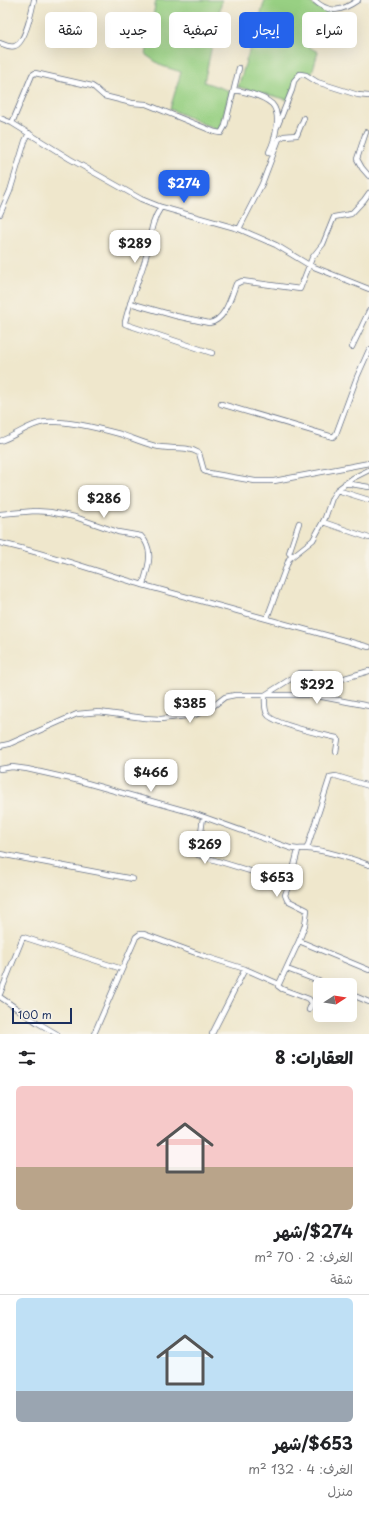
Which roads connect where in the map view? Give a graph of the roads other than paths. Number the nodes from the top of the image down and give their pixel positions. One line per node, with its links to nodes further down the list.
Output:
1 (34, 0): 4 (street)
2 (314, 0): 3 (street)
3 (358, 0)
4 (0, 43)
5 (239, 68): 6 (street)
6 (234, 90): 10 (street); 11 (street)
7 (369, 96): 11 (street)
8 (0, 118): 10 (street)
9 (304, 118): 14 (street)
10 (12, 123): 13 (street)
11 (277, 127): 14 (street)
12 (366, 132): 15 (street)
13 (29, 133): 17 (street); 18 (street)
14 (273, 153): 19 (street)
15 (369, 176)
16 (369, 193): 20 (street)
17 (161, 207): 19 (street); 22 (street)
18 (0, 214)
19 (239, 229): 20 (street)
20 (309, 264): 21 (street); 22 (street)
21 (369, 289)
22 (130, 303): 26 (street)
23 (369, 311): 24 (street)
24 (352, 347)
25 (369, 350): 27 (street)
26 (212, 353)
27 (221, 404)
28 (0, 441): 29 (street)
29 (369, 463)
30 (369, 470): 31 (street)
31 (345, 484): 32 (street); 33 (street)
32 (369, 487)
33 (337, 490): 34 (street); 36 (street)
34 (369, 500)
35 (0, 514): 41 (street)
36 (323, 522): 38 (street); 40 (street)
37 (299, 523): 40 (street)
38 (369, 538)
39 (0, 543): 41 (street)
40 (292, 556): 42 (street)
41 (143, 584): 42 (street)
42 (267, 618): 43 (street)
43 (369, 647)
44 (369, 671): 45 (street)
45 (265, 695): 46 (street); 47 (street); 48 (street)
46 (369, 706)
47 (0, 746)
48 (336, 752)
49 (0, 769): 51 (street)
50 (369, 786): 52 (street)
51 (203, 817): 53 (street); 56 (street)
52 (307, 848): 53 (street); 55 (street)
53 (298, 850): 58 (street)
54 (0, 854): 57 (street)
55 (369, 865)
56 (266, 876)
57 (133, 879)
58 (299, 941): 61 (street); 62 (street)
59 (122, 969): 60 (street); 65 (street); 70 (street)
60 (245, 969): 64 (street); 71 (street)
61 (287, 970): 63 (street); 64 (street)
62 (369, 970)
63 (313, 979)
64 (279, 984): 68 (street)
65 (0, 996): 69 (street)
66 (357, 997): 67 (street)
67 (369, 1002)
68 (309, 1010)
69 (57, 1034)
70 (94, 1034)
71 (212, 1034)

